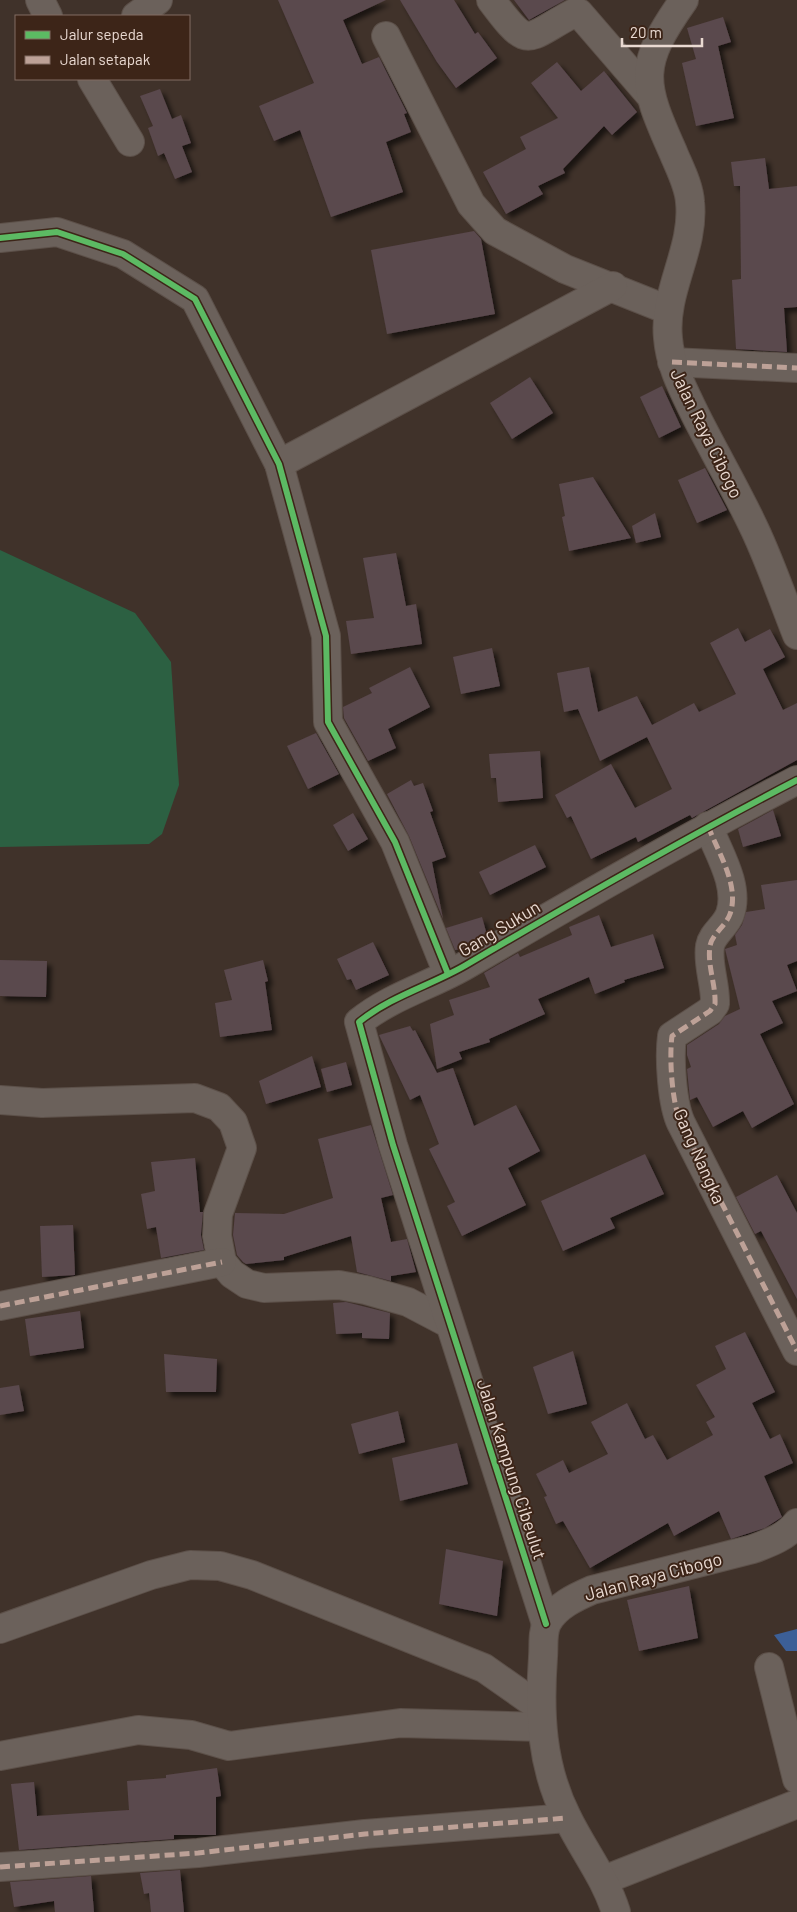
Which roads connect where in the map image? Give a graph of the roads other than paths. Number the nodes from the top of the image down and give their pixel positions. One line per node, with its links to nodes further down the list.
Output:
1 (40, 0): 5 (street)
2 (158, 0): 6 (street)
3 (491, 0): 9 (street)
4 (684, 0): 9 (street, Jalan Raya Cibogo)
5 (48, 15)
6 (137, 15)
7 (386, 36): 12 (street)
8 (93, 80): 10 (street)
9 (649, 94): 13 (street, Jalan Raya Cibogo)
10 (130, 142)
11 (0, 238): 16 (street)
12 (613, 286): 13 (street); 16 (street)
13 (668, 310): 14 (street, Jalan Raya Cibogo)
14 (672, 362): 15 (street); 17 (street, Jalan Raya Cibogo)
15 (797, 368)
16 (279, 464): 20 (street)
17 (797, 635)
18 (797, 780): 19 (street, Gang Sukun)
19 (708, 826): 20 (street, Gang Sukun); 25 (street, Gang Nangka)
20 (448, 974): 24 (street, Gang Sukun)
21 (0, 1100): 22 (street)
22 (222, 1262): 23 (street); 24 (street)
23 (0, 1306)
24 (448, 1323): 27 (street, Jalan Kampung Cibeulut)
25 (797, 1351)
26 (797, 1523): 27 (street, Jalan Raya Cibogo)
27 (546, 1624): 30 (street)
28 (0, 1629): 30 (street)
29 (769, 1667): 32 (street)
30 (541, 1717): 31 (street); 34 (street)
31 (0, 1756)
32 (797, 1779)
33 (797, 1804): 36 (street)
34 (567, 1818): 35 (street); 36 (street)
35 (0, 1867)
36 (604, 1880): 37 (street)
37 (616, 1912)

